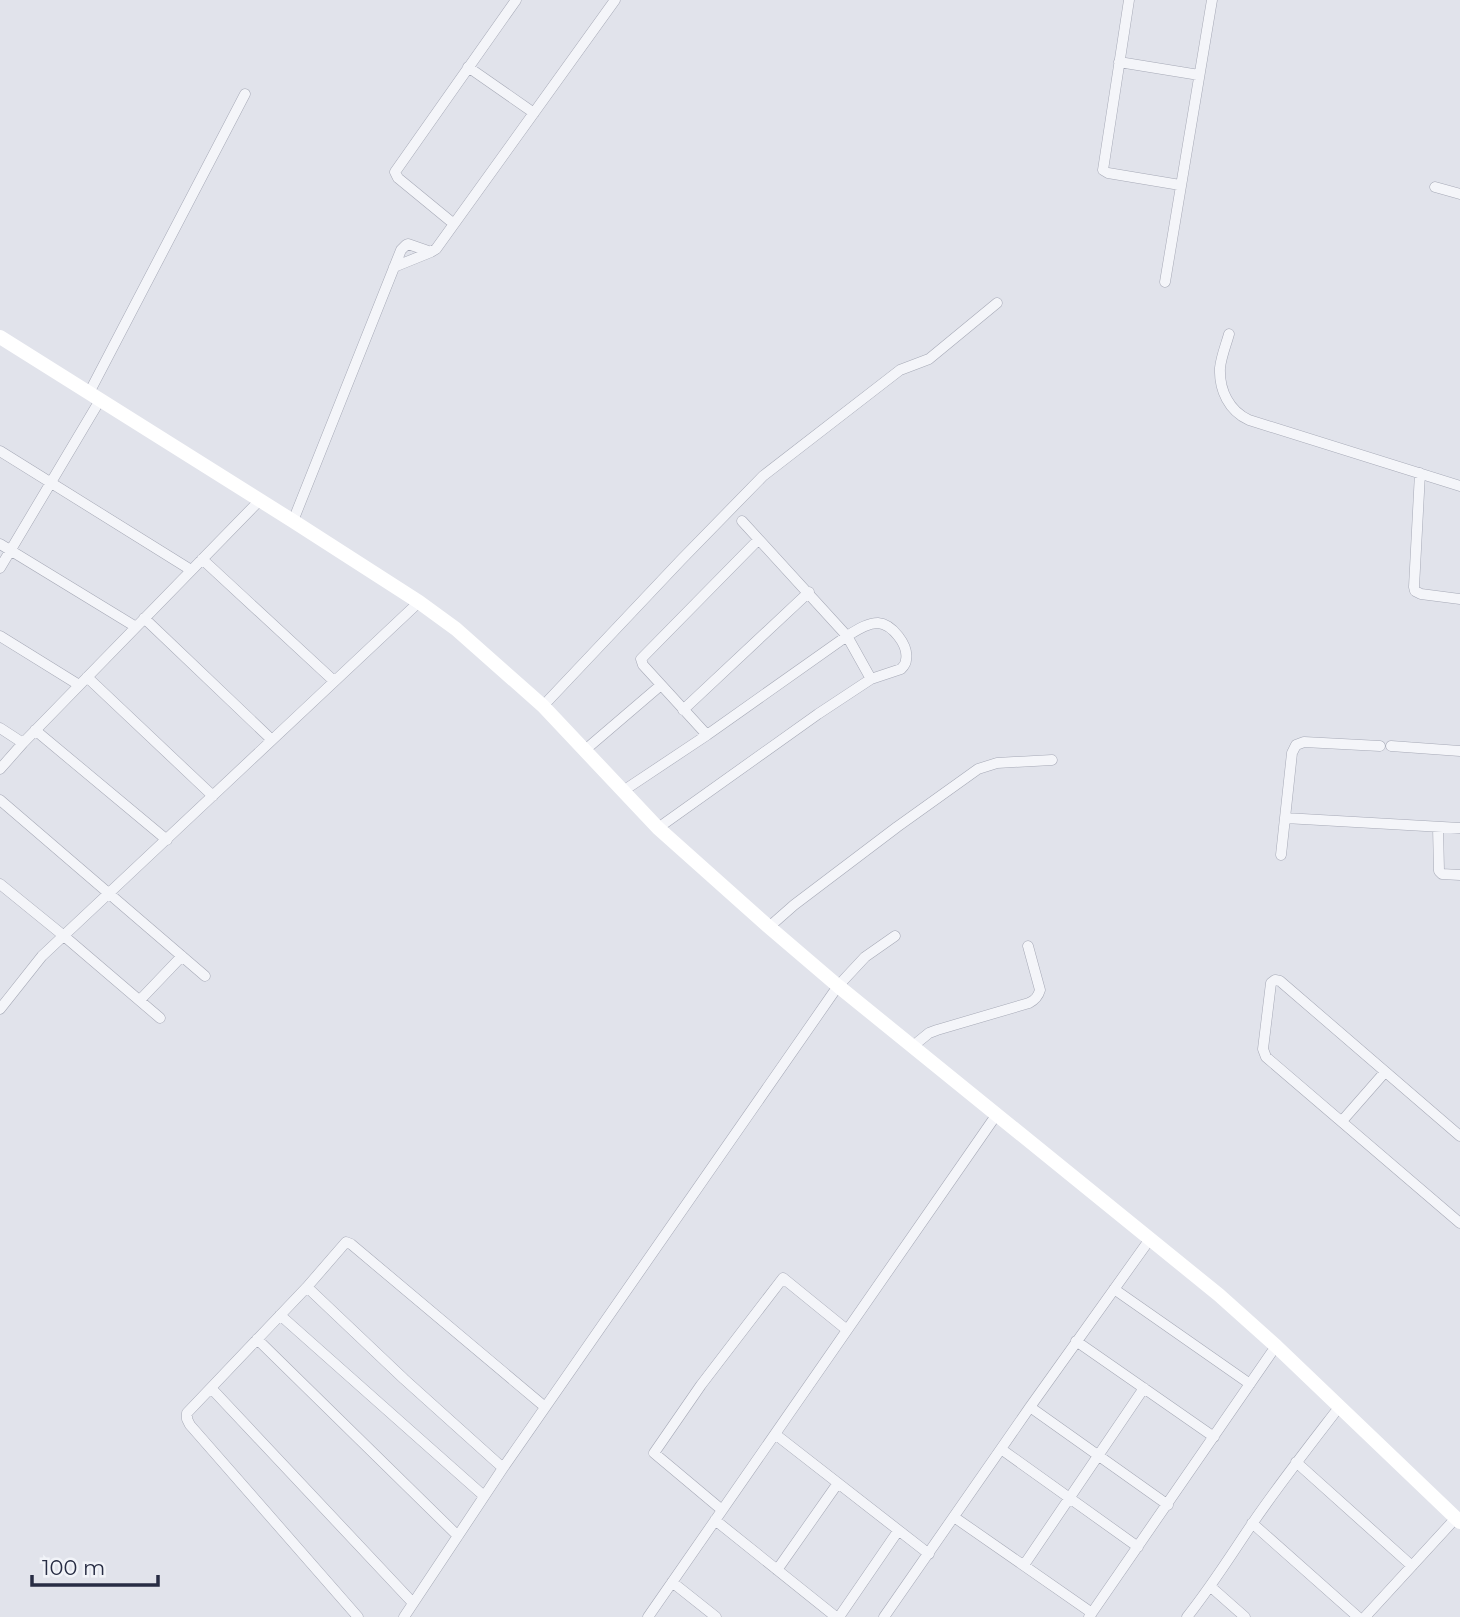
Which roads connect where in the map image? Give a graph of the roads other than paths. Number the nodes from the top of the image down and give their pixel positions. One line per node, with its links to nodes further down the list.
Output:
1 (516, 0): 6 (street)
2 (615, 0): 9 (street)
3 (1129, 0): 5 (street)
4 (1212, 0): 7 (street)
5 (1119, 62): 7 (street); 10 (street)
6 (468, 67): 9 (street); 13 (street)
7 (1199, 75): 10 (street)
8 (245, 94): 20 (street)
9 (534, 113): 13 (street)
10 (1181, 185): 16 (street)
11 (1435, 187): 12 (street)
12 (1460, 194)
13 (454, 224): 14 (street)
14 (431, 252): 15 (street); 15 (street)
15 (394, 267): 26 (street)
16 (1165, 282)
17 (997, 303): 46 (street)
18 (1229, 334): 22 (street)
19 (2, 342): 20 (main road)
20 (94, 397): 23 (street); 25 (main road)
21 (0, 451): 23 (street)
22 (1420, 473): 24 (street); 35 (street)
23 (51, 483): 30 (street); 33 (street)
24 (1460, 486)
25 (259, 500): 26 (main road); 31 (street)
26 (293, 521): 36 (main road)
27 (742, 521): 28 (street)
28 (758, 540): 34 (street); 45 (street)
29 (0, 544): 30 (street)
30 (10, 550): 32 (street); 38 (street)
31 (202, 559): 33 (street); 43 (street)
32 (0, 568)
33 (191, 570): 37 (street)
34 (809, 593): 40 (street); 47 (street)
35 (1460, 599)
36 (419, 602): 43 (street); 46 (main road)
37 (144, 618): 38 (street); 51 (street)
38 (136, 627): 41 (street)
39 (0, 636): 44 (street)
40 (847, 636): 42 (street); 42 (street); 50 (street)
41 (87, 677): 44 (street); 60 (street)
42 (870, 679): 64 (street)
43 (334, 681): 51 (street)
44 (79, 685): 49 (street)
45 (661, 685): 47 (street); 55 (street)
46 (543, 706): 55 (main road)
47 (683, 710): 50 (street)
48 (0, 728): 52 (street)
49 (35, 730): 52 (street); 66 (street)
50 (707, 735): 59 (street)
51 (272, 740): 60 (street)
52 (23, 743): 58 (street)
53 (1380, 746): 62 (street)
54 (1391, 746): 56 (street)
55 (585, 750): 59 (main road)
56 (1460, 751)
57 (1052, 760): 71 (street)
58 (0, 769)
59 (623, 791): 64 (main road)
60 (213, 796): 66 (street)
61 (0, 800): 70 (street)
62 (1284, 818): 63 (street); 67 (street)
63 (1438, 827): 65 (street); 68 (street)
64 (658, 828): 71 (main road)
65 (1460, 828)
66 (167, 840): 70 (street)
67 (1281, 855)
68 (1460, 874)
69 (0, 884): 72 (street)
70 (109, 894): 72 (street); 75 (street)
71 (769, 927): 77 (main road)
72 (64, 936): 78 (street); 79 (street)
73 (895, 936): 77 (street)
74 (1028, 946): 81 (street)
75 (182, 956): 76 (street); 78 (street)
76 (205, 976)
77 (838, 986): 81 (main road); 99 (street)
78 (140, 1000): 80 (street)
79 (0, 1009)
80 (160, 1018)
81 (913, 1046): 83 (main road)
82 (1385, 1072): 84 (street); 84 (street); 85 (street)
83 (997, 1114): 87 (main road); 91 (street)
84 (1342, 1121): 86 (street)
85 (1460, 1136)
86 (1460, 1223)
87 (1150, 1239): 89 (street); 94 (main road)
88 (307, 1287): 90 (street); 99 (street); 106 (street)
89 (1114, 1289): 93 (street); 95 (street)
90 (280, 1315): 92 (street); 108 (street)
91 (847, 1330): 101 (street); 111 (street)
92 (257, 1339): 96 (street); 117 (street)
93 (1076, 1341): 97 (street); 100 (street)
94 (1276, 1346): 95 (street); 98 (main road)
95 (1250, 1384): 102 (street)
96 (212, 1388): 125 (street); 127 (street)
97 (1144, 1388): 102 (street); 104 (street)
98 (1340, 1406): 105 (street); 114 (main road)
99 (545, 1407): 106 (street)
100 (1030, 1407): 103 (street); 104 (street)
101 (775, 1434): 107 (street); 111 (street)
102 (1214, 1437): 110 (street)
103 (1001, 1449): 109 (street); 112 (street)
104 (1097, 1456): 109 (street); 110 (street)
105 (1296, 1462): 115 (street); 121 (street)
106 (503, 1468): 108 (street)
107 (838, 1483): 116 (street); 122 (street)
108 (484, 1496): 117 (street)
109 (1069, 1497): 118 (street); 120 (street)
110 (1168, 1506): 118 (street)
111 (722, 1510): 113 (street)
112 (954, 1517): 119 (street); 120 (street)
113 (715, 1520): 122 (street); 123 (street)
114 (1457, 1520): 121 (street)
115 (1252, 1523): 124 (street); 135 (street)
116 (898, 1531): 119 (street); 131 (street)
117 (457, 1536): 125 (street)
118 (1138, 1547): 126 (street)
119 (929, 1554): 132 (street)
120 (1024, 1565): 126 (street)
121 (1412, 1566): 136 (street)
122 (777, 1570): 131 (street)
123 (672, 1582): 129 (street); 130 (street)
124 (1211, 1587): 133 (street); 134 (street)
125 (413, 1603): 128 (street)
126 (1091, 1615)
127 (358, 1617)
128 (404, 1617)
129 (648, 1617)
130 (716, 1617)
131 (837, 1617)
132 (884, 1617)
133 (1187, 1617)
134 (1245, 1617)
135 (1358, 1617)
136 (1365, 1617)

